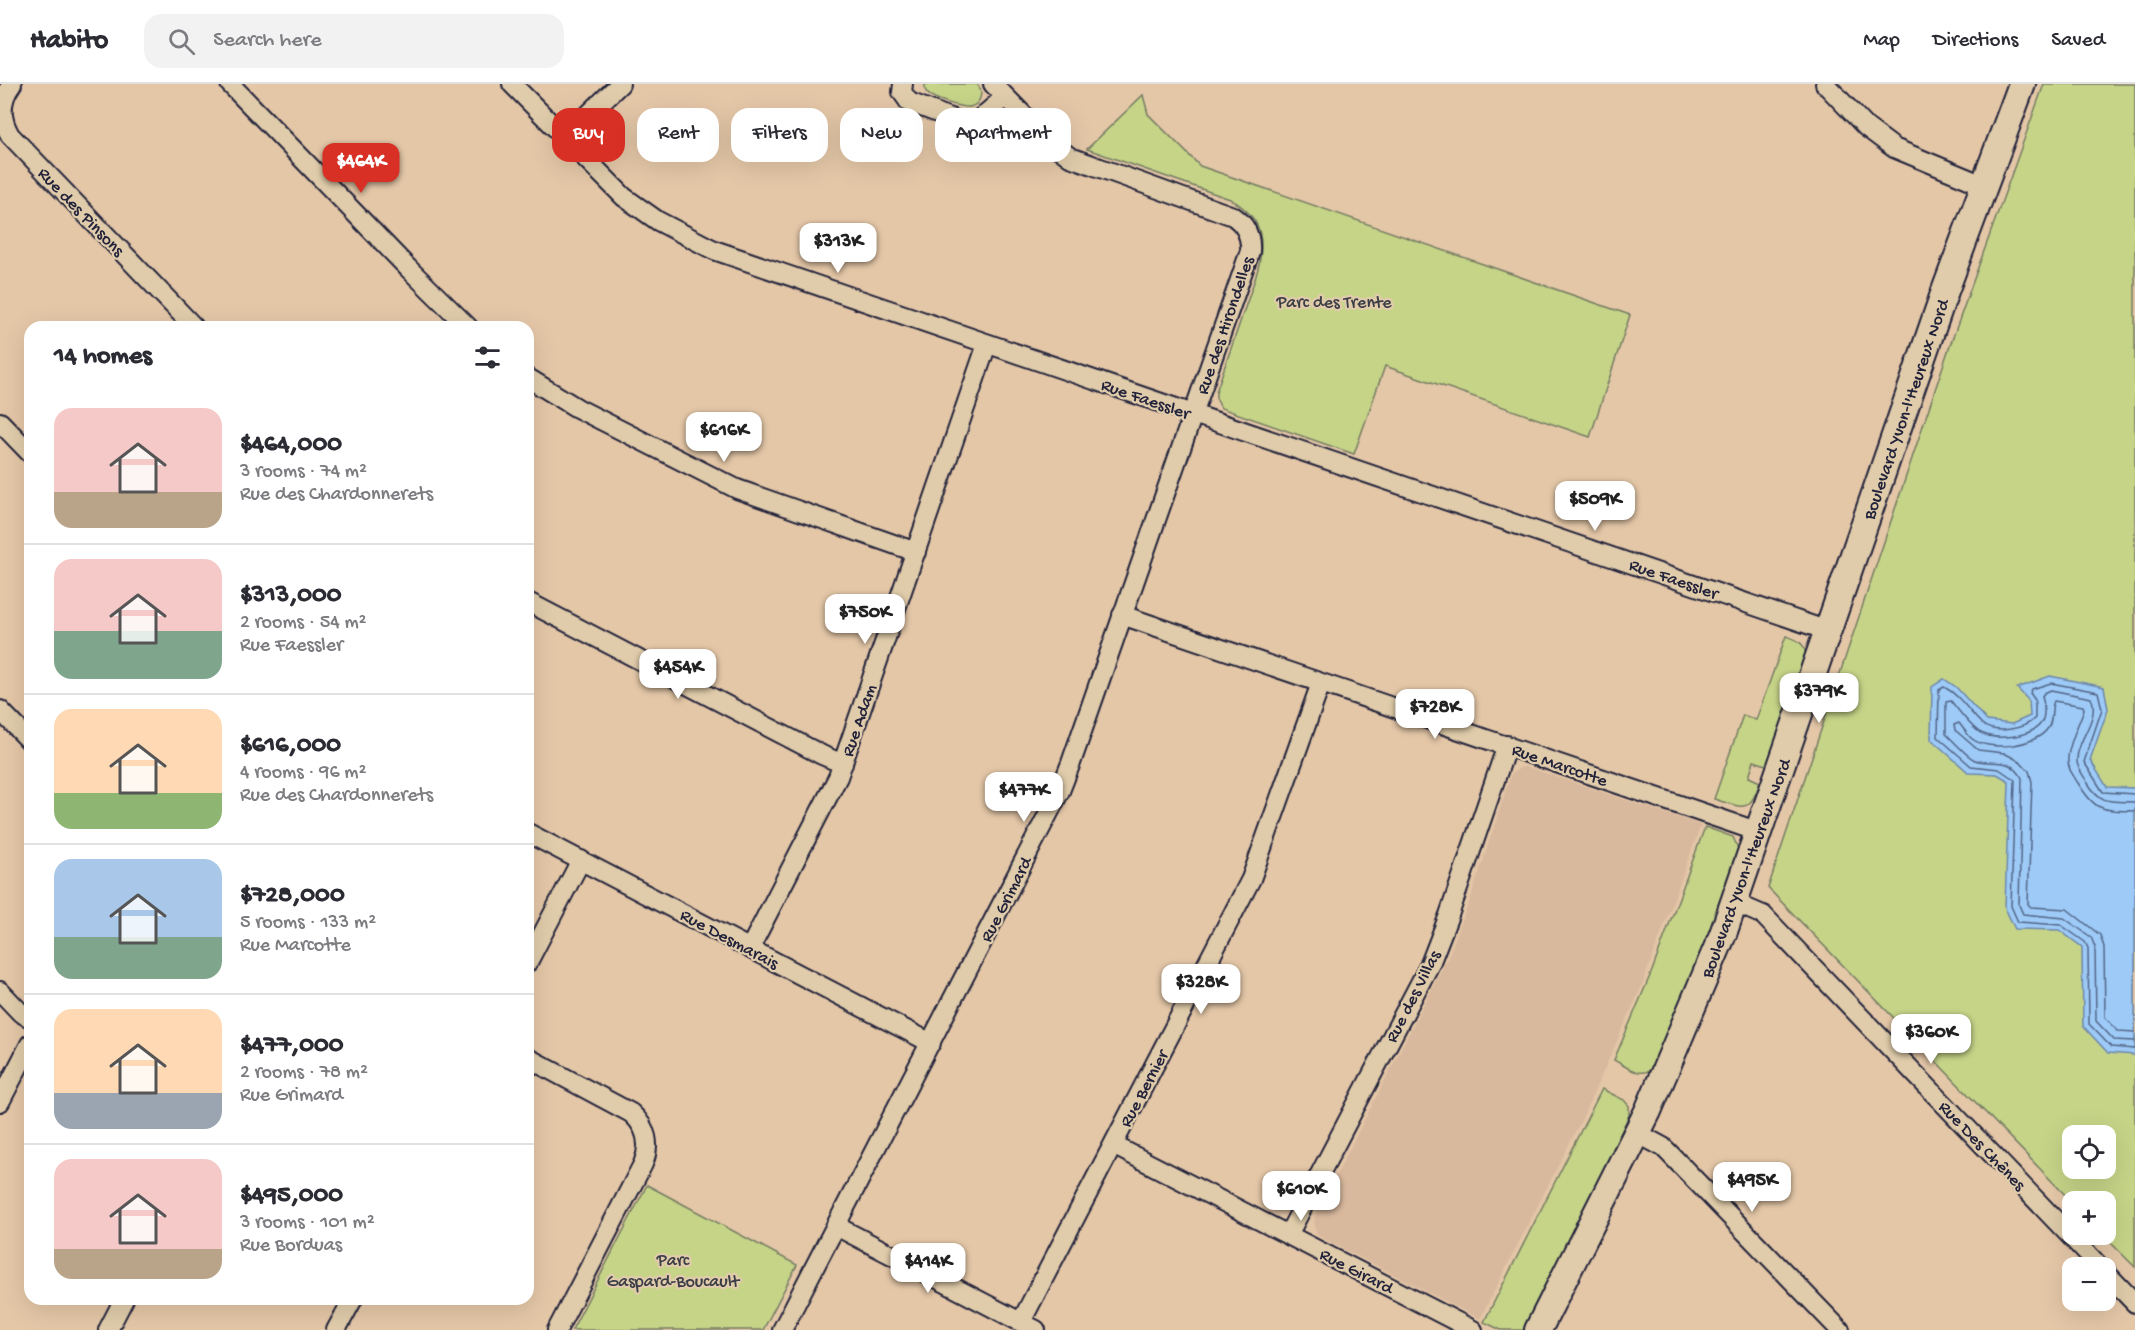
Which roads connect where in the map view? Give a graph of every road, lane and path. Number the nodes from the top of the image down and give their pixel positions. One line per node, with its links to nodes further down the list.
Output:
1 (12, 84): 13 (street, Rue des Pinsons)
2 (230, 84): 14 (street)
3 (512, 84): 10 (street, Rue Faessler)
4 (620, 84): 9 (street)
5 (903, 84): 8 (street, Rue des Hirondelles)
6 (1825, 84): 12 (street)
7 (2022, 84): 12 (street, Boulevard Yvon-l'Heureux Nord)
8 (999, 90): 17 (street, Rue des Hirondelles)
9 (595, 108)
10 (552, 126)
11 (588, 162): 15 (street, Rue Faessler)
12 (1983, 185): 23 (street, Boulevard Yvon-l'Heureux Nord)
13 (188, 321)
14 (462, 321)
15 (987, 344): 17 (street, Rue Faessler); 20 (street, Rue Adam)
16 (534, 382): 20 (street)
17 (1193, 413): 22 (street, Rue Grimard); 23 (street, Rue Faessler)
18 (0, 422): 19 (street)
19 (24, 447)
20 (916, 552): 28 (street, Rue Adam)
21 (534, 605): 28 (street)
22 (1122, 615): 24 (street, Rue Marcotte); 37 (street, Rue Grimard)
23 (1828, 631): 29 (street, Boulevard Yvon-l'Heureux Nord)
24 (1321, 683): 27 (street, Rue Marcotte); 42 (street, Rue Bernier)
25 (0, 710): 26 (street)
26 (24, 735)
27 (1508, 746): 29 (street, Rue Marcotte); 44 (street, Rue des Villas)
28 (843, 764): 33 (street, Rue Adam)
29 (1759, 832): 32 (street, Boulevard Yvon-l'Heureux Nord)
30 (534, 835): 31 (street, Rue Desmarais)
31 (581, 860): 33 (street, Rue Desmarais); 34 (street)
32 (1735, 903): 41 (street, Boulevard Yvon-l'Heureux Nord); 45 (street, Rue Des Chênes)
33 (750, 948): 37 (street, Rue Desmarais)
34 (534, 950)
35 (0, 991): 36 (street)
36 (24, 1015)
37 (931, 1043): 43 (street, Rue Grimard)
38 (24, 1056): 40 (street)
39 (534, 1061): 53 (street)
40 (0, 1102)
41 (1637, 1133): 56 (street, Boulevard Yvon-l'Heureux Nord); 57 (street)
42 (1113, 1145): 44 (street, Rue Girard); 50 (street, Rue Bernier)
43 (836, 1226): 50 (street); 54 (street, Rue Grimard)
44 (1288, 1235): 55 (street, Rue Girard)
45 (2090, 1257)
46 (2116, 1283): 47 (street)
47 (2135, 1303)
48 (121, 1305): 51 (street)
49 (350, 1305): 52 (street)
50 (1029, 1326)
51 (108, 1330)
52 (336, 1330)
53 (557, 1330)
54 (782, 1330)
55 (1473, 1330)
56 (1538, 1330)
57 (1840, 1330)

